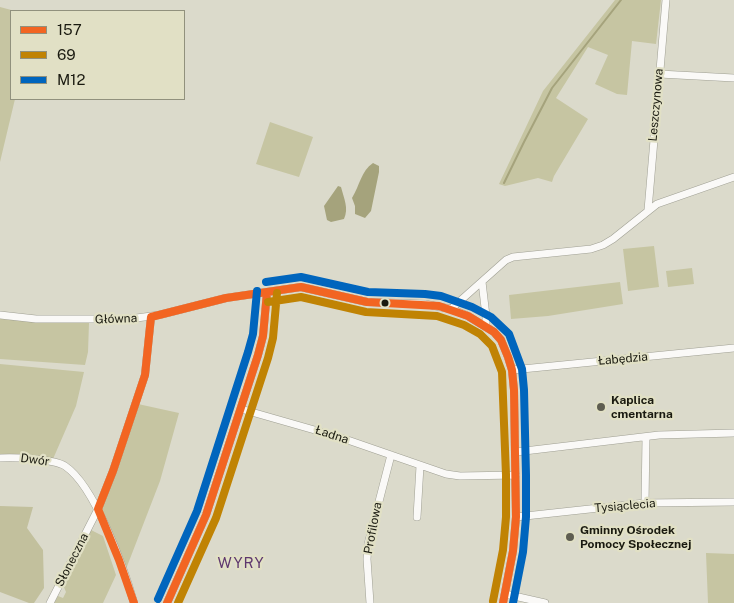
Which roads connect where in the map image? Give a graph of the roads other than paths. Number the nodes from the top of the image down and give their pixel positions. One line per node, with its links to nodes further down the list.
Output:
1 (666, 0): 2 (street, Leszczynowa)
2 (659, 74): 3 (street); 5 (street, Leszczynowa)
3 (734, 78)
4 (734, 177): 5 (street)
5 (648, 210): 6 (street)
6 (482, 282): 8 (street); 11 (street)
7 (266, 292): 8 (street, Główna); 10 (street, Główna); 14 (street)
8 (451, 309): 11 (street, Główna)
9 (0, 315): 10 (street, Główna)
10 (151, 317): 24 (street, Słoneczna)
11 (486, 326): 13 (street, Główna)
12 (734, 348): 13 (street, Łabędzia)
13 (512, 370): 17 (street, Główna)
14 (241, 409): 18 (street, Ładna); 30 (street)
15 (734, 433): 16 (street)
16 (646, 438): 17 (street); 23 (street)
17 (516, 452): 21 (street, Główna)
18 (391, 455): 20 (street, Ładna); 31 (street, Profilowa)
19 (0, 458): 24 (street, Dwór)
20 (420, 466): 21 (street, Ładna); 25 (street)
21 (516, 474): 26 (street, Główna)
22 (734, 502): 23 (street, Tysiąclecia)
23 (645, 503): 26 (street, Tysiąclecia)
24 (98, 509): 28 (street, Słoneczna); 29 (street, Dwór)
25 (417, 517)
26 (516, 517): 27 (street, Główna)
27 (505, 594): 32 (street, Główna); 33 (street)
28 (50, 603)
29 (134, 603)
30 (168, 603)
31 (370, 603)
32 (503, 603)
33 (545, 603)

